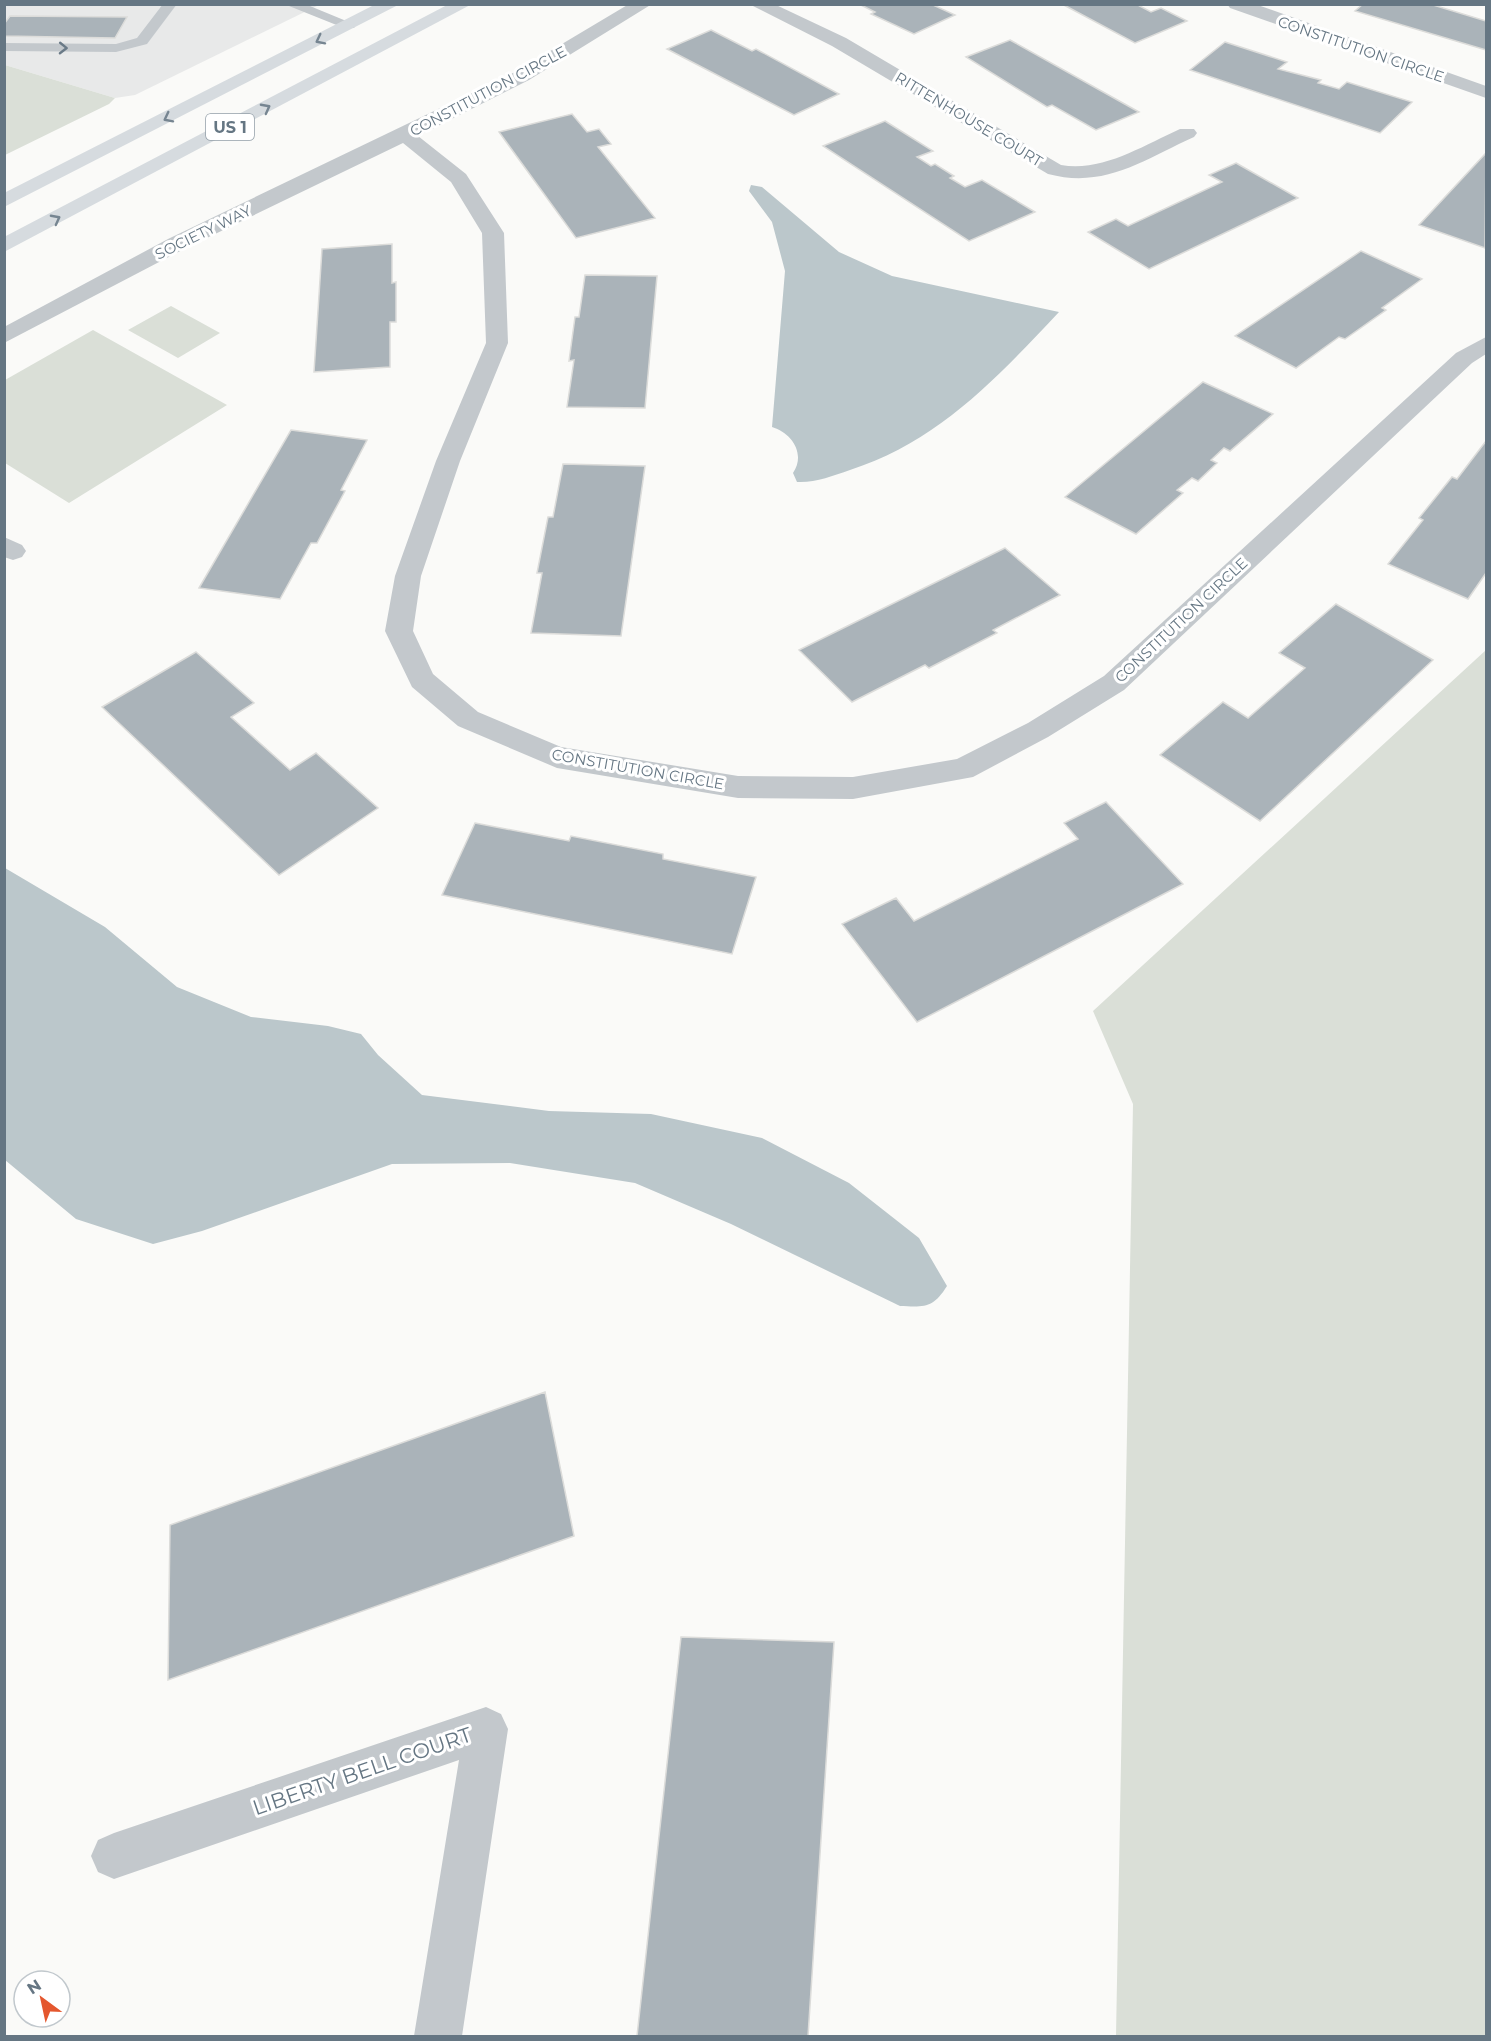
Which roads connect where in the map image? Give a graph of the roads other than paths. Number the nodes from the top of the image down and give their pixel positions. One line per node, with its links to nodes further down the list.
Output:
1 (170, 4): 9 (lane, one-way to 1)
2 (291, 4): 8 (lane)
3 (391, 4): 8 (highway, US 1)
4 (463, 4): 14 (highway, US 1, one-way to 4)
5 (643, 4): 12 (street, CONSTITUTION CIRCLE)
6 (758, 4): 11 (street, RITTENHOUSE COURT)
7 (1236, 4): 10 (street, CONSTITUTION CIRCLE)
8 (349, 25): 13 (highway, US 1, one-way to 13)
9 (4, 47)
10 (1486, 92)
11 (1187, 133)
12 (405, 135): 15 (street, SOCIETY WAY); 16 (street, CONSTITUTION CIRCLE)
13 (4, 201)
14 (4, 246)
15 (4, 336)
16 (1486, 344)
17 (114, 1856): 18 (street, LIBERTY BELL COURT)
18 (438, 2037)

